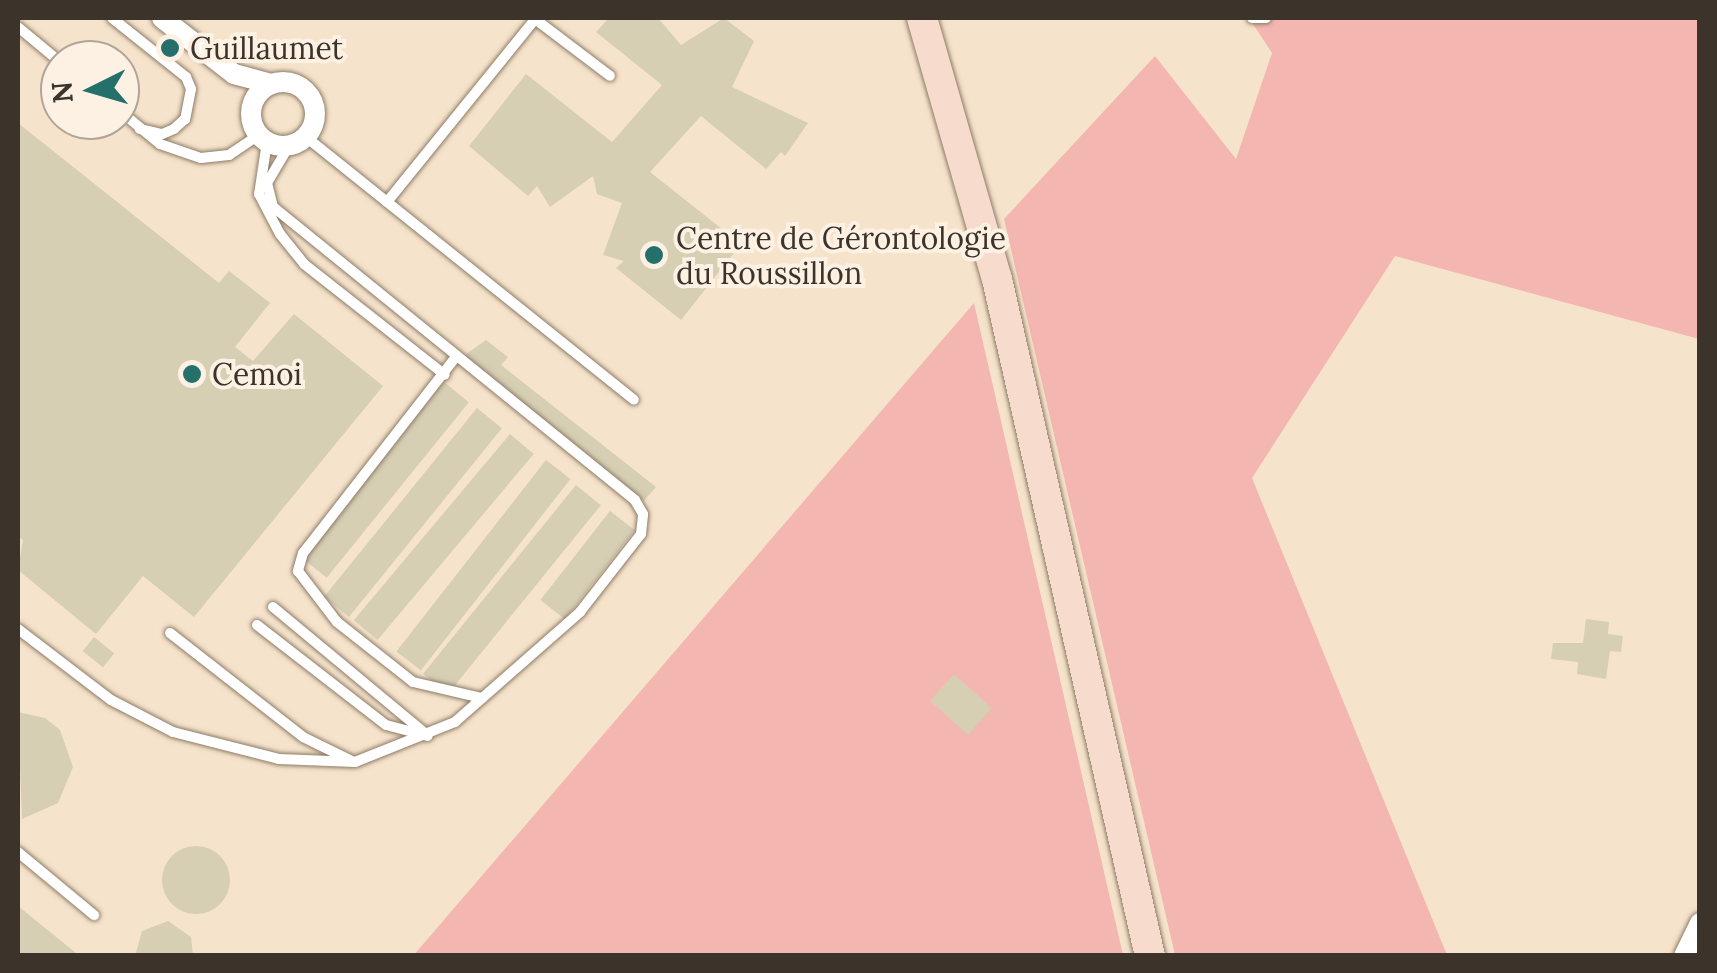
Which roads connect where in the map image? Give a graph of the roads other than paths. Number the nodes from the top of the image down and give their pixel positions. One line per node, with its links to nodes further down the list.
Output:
1 (112, 18): 8 (lane)
2 (535, 18): 12 (lane); 18 (lane)
3 (922, 18): 32 (main road)
4 (1252, 18): 5 (lane)
5 (1266, 18)
6 (166, 19): 11 (street)
7 (18, 27): 10 (lane)
8 (140, 40)
9 (140, 40): 15 (lane)
10 (40, 45)
11 (234, 74): 13 (street); 14 (street)
12 (610, 76)
13 (272, 84): 14 (street); 17 (street)
14 (252, 108): 16 (street)
15 (140, 129): 16 (lane)
16 (263, 139): 17 (street); 20 (lane)
17 (297, 141): 18 (lane); 19 (lane)
18 (387, 202): 21 (lane)
19 (455, 358): 20 (lane); 26 (lane)
20 (445, 375): 26 (lane)
21 (634, 400)
22 (273, 607): 27 (lane)
23 (258, 625): 27 (lane)
24 (18, 629): 28 (lane)
25 (170, 633): 28 (lane)
26 (482, 698): 27 (lane)
27 (429, 736): 28 (lane)
28 (354, 762)
29 (18, 852): 30 (lane)
30 (94, 915)
31 (1700, 923): 33 (street)
32 (1150, 956)
33 (1684, 956)

